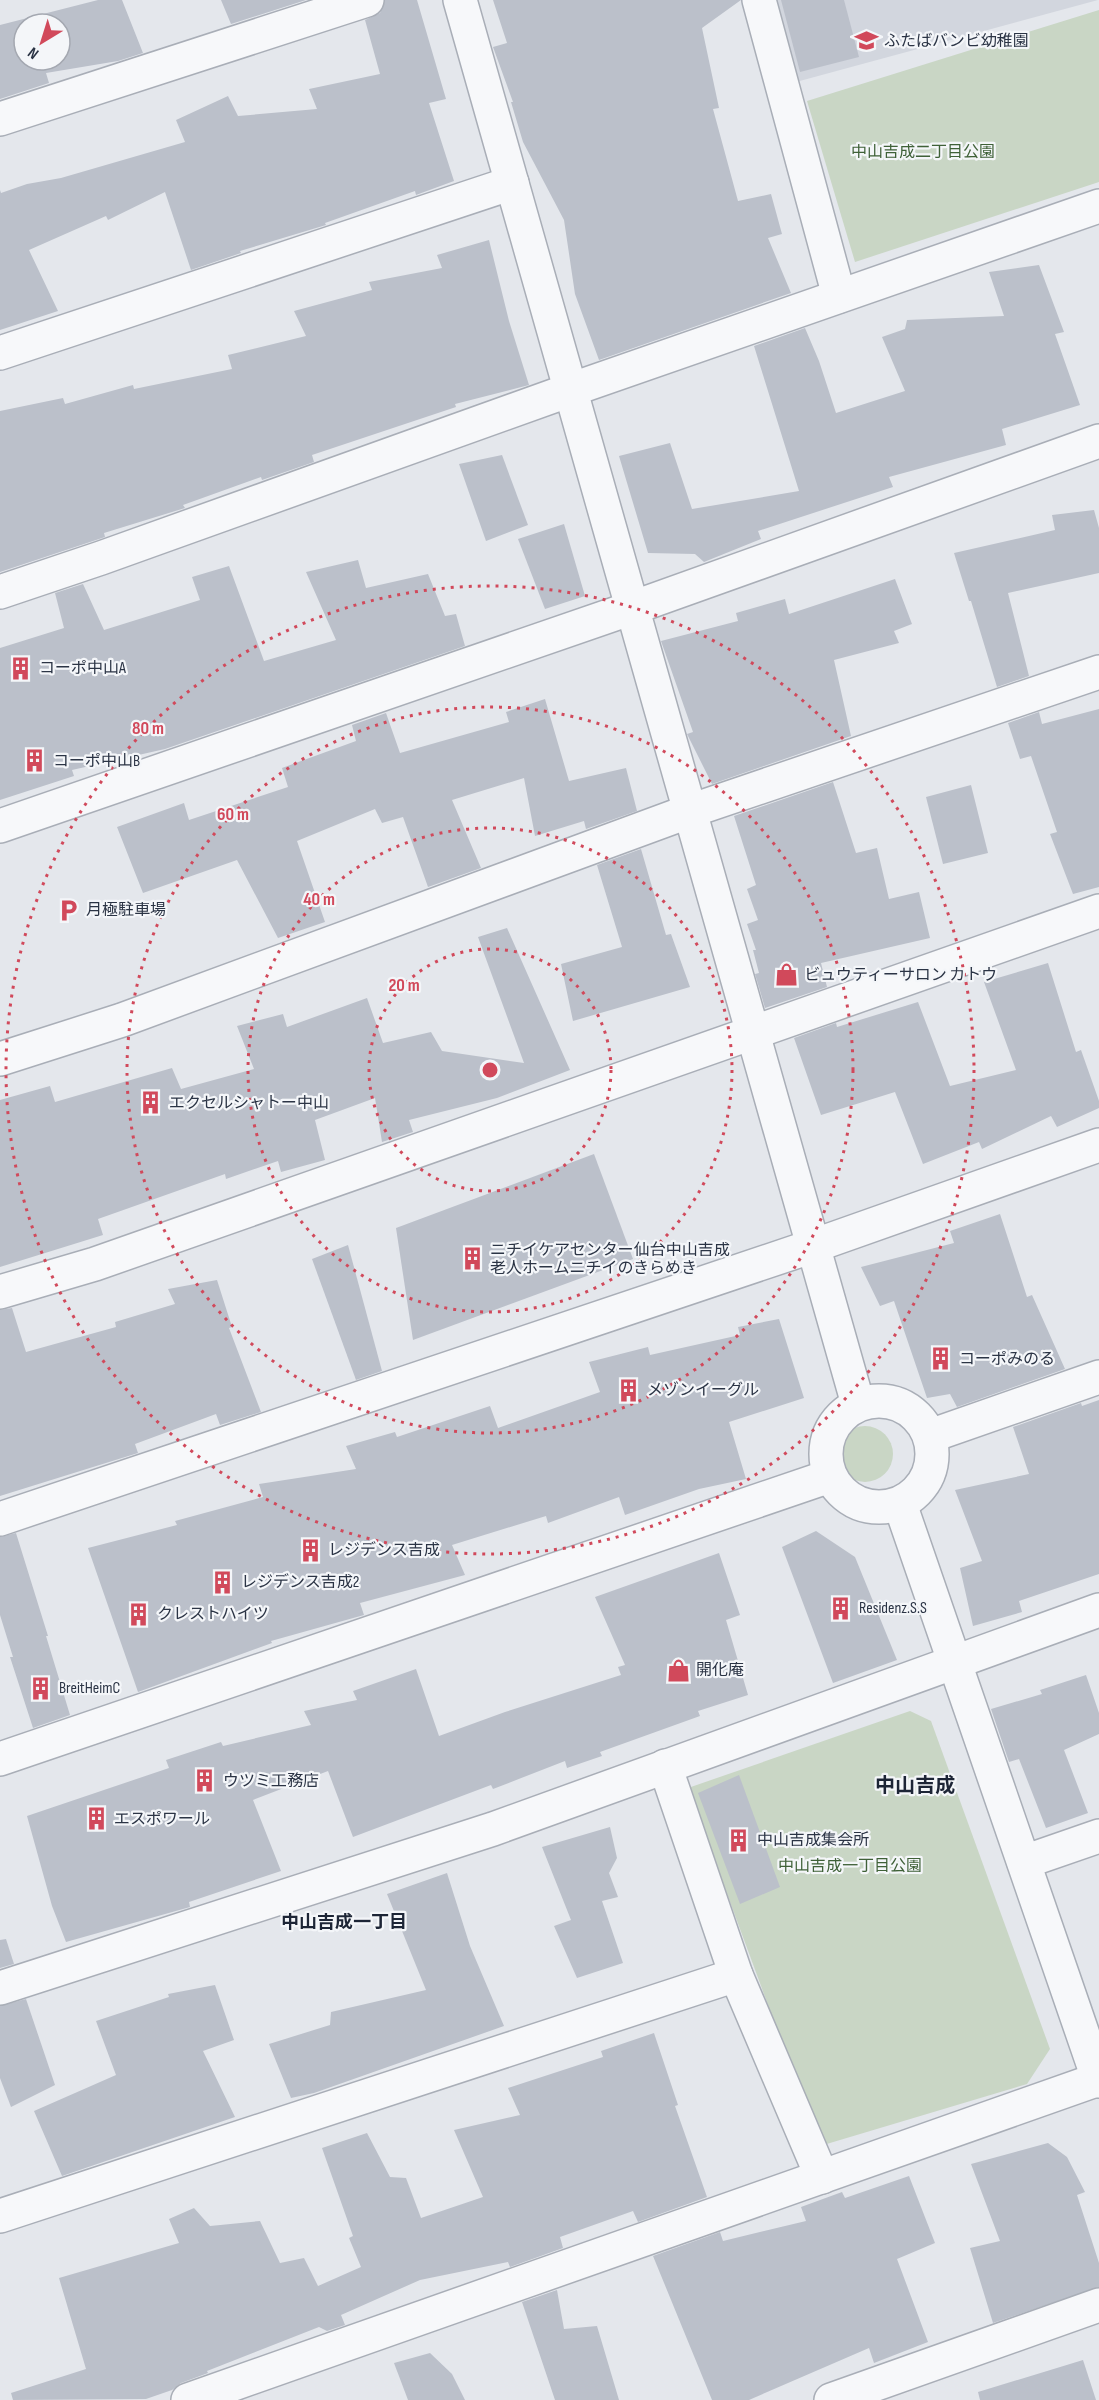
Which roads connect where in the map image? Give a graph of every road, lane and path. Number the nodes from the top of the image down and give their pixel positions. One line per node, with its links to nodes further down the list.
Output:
1 (367, 0): 4 (street)
2 (460, 0): 5 (street)
3 (759, 0): 7 (street)
4 (0, 119)
5 (512, 183): 8 (street); 9 (street)
6 (1099, 206): 7 (street)
7 (839, 296): 9 (street)
8 (0, 353)
9 (570, 390): 11 (street); 12 (street)
10 (1099, 441): 12 (street)
11 (0, 592)
12 (632, 608): 14 (street); 15 (street)
13 (1099, 672): 14 (street)
14 (690, 811): 17 (street); 18 (street)
15 (0, 826)
16 (1099, 911): 17 (street)
17 (753, 1031): 20 (street); 21 (street)
18 (0, 1059)
19 (1099, 1145): 20 (street)
20 (813, 1246): 23 (street); 27 (street)
21 (0, 1292)
22 (1099, 1377): 24 (street)
23 (858, 1404): 24 (street); 25 (street)
24 (930, 1436): 26 (street)
25 (830, 1476): 26 (street); 30 (street)
26 (900, 1504): 29 (street)
27 (0, 1519)
28 (1099, 1610): 29 (street)
29 (954, 1661): 31 (street); 33 (street)
30 (0, 1759)
31 (665, 1767): 34 (street); 35 (street)
32 (1099, 1836): 33 (street)
33 (1024, 1862): 36 (street)
34 (736, 1975): 37 (street); 38 (street)
35 (0, 1988)
36 (1099, 2079): 37 (street)
37 (822, 2177): 40 (street)
38 (0, 2216)
39 (1099, 2305): 41 (street)
40 (188, 2400)
41 (831, 2400)

